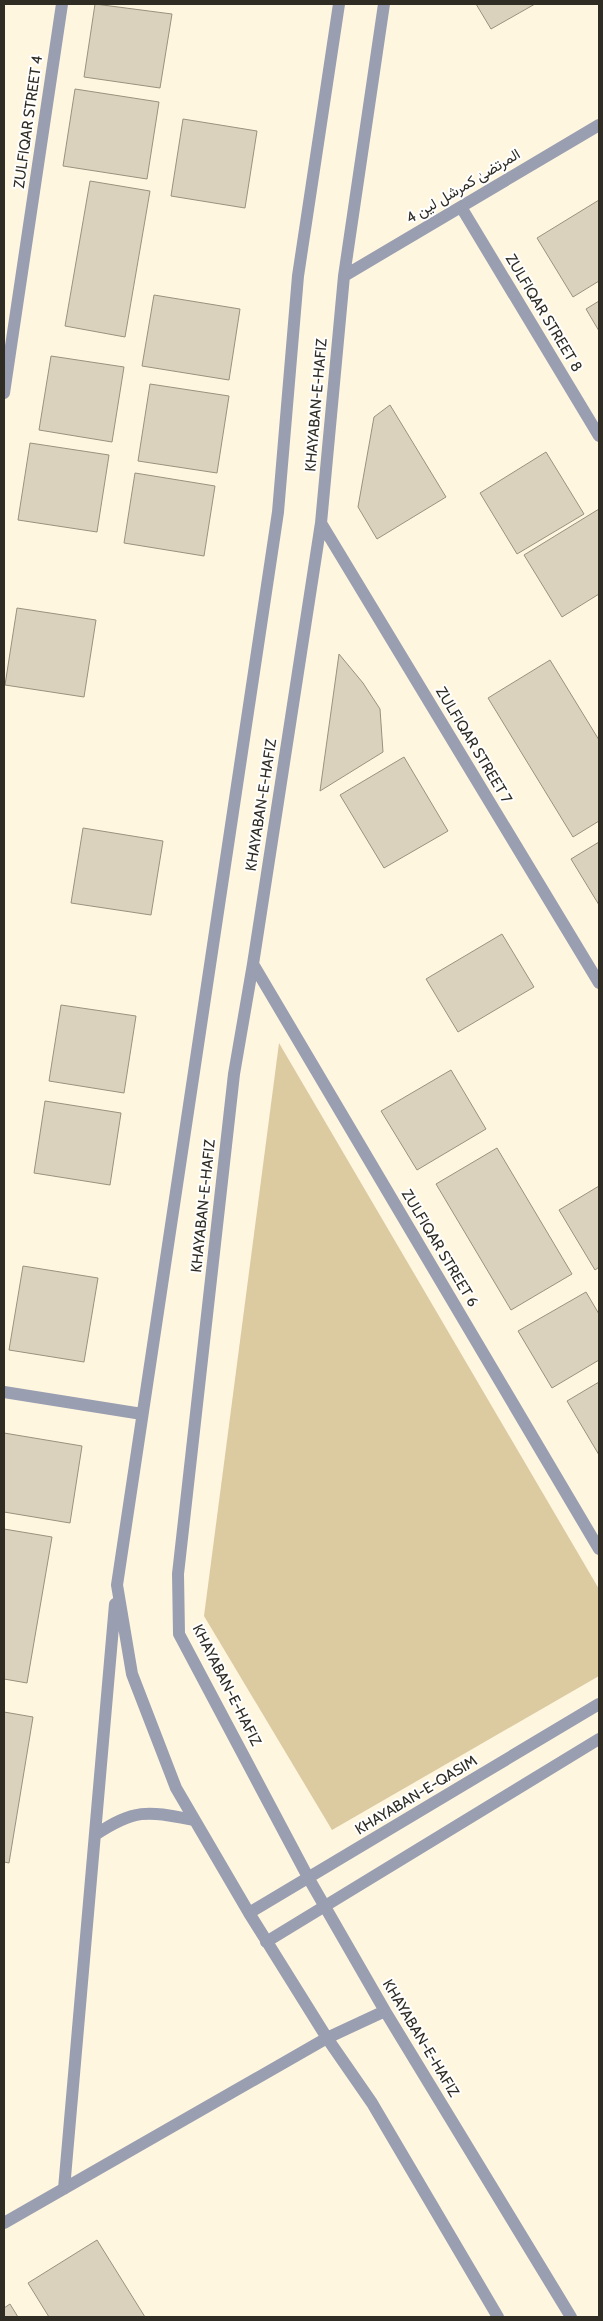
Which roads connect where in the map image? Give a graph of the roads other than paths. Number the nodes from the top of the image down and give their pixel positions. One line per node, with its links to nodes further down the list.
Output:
1 (62, 4): 7 (street, ZULFIQAR STREET 4)
2 (340, 4): 13 (street, KHAYABAN-E-HAFIZ)
3 (384, 4): 6 (street, KHAYABAN-E-HAFIZ)
4 (599, 125): 5 (street, المرتضیٰ کمرشل لین 4)
5 (461, 207): 6 (street, المرتضیٰ کمرشل لین 4); 8 (street, ZULFIQAR STREET 8)
6 (344, 276): 9 (street, KHAYABAN-E-HAFIZ)
7 (4, 394)
8 (599, 436)
9 (321, 523): 10 (street, KHAYABAN-E-HAFIZ); 11 (street, ZULFIQAR STREET 7)
10 (253, 964): 14 (street, ZULFIQAR STREET 6); 20 (street, KHAYABAN-E-HAFIZ)
11 (599, 983)
12 (4, 1392): 13 (street)
13 (142, 1414): 15 (street, KHAYABAN-E-HAFIZ)
14 (599, 1549)
15 (117, 1585): 18 (street, KHAYABAN-E-HAFIZ); 19 (street)
16 (599, 1704): 20 (street, KHAYABAN-E-QASIM)
17 (599, 1739): 21 (street)
18 (194, 1820): 19 (street); 22 (street, KHAYABAN-E-HAFIZ)
19 (95, 1835): 26 (street)
20 (308, 1879): 21 (street, KHAYABAN-E-HAFIZ); 22 (street, KHAYABAN-E-QASIM)
21 (325, 1907): 23 (street); 24 (street, KHAYABAN-E-HAFIZ)
22 (248, 1913): 23 (street, KHAYABAN-E-HAFIZ)
23 (266, 1942): 25 (street, KHAYABAN-E-HAFIZ)
24 (385, 2011): 25 (street); 29 (street, KHAYABAN-E-HAFIZ)
25 (326, 2038): 26 (street); 28 (street, KHAYABAN-E-HAFIZ)
26 (64, 2189): 27 (street)
27 (4, 2223)
28 (498, 2317)
29 (571, 2317)

